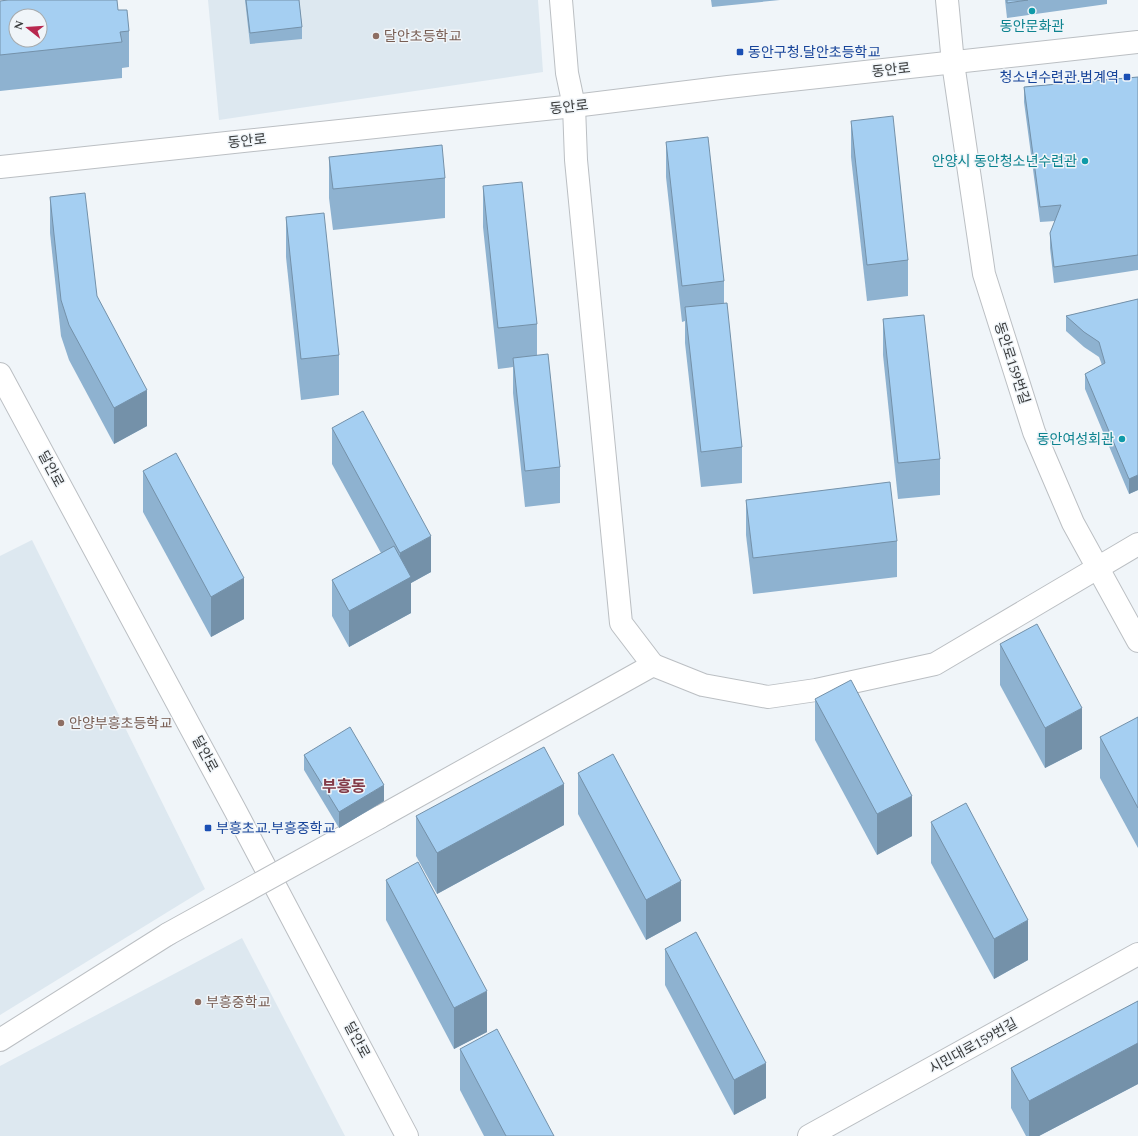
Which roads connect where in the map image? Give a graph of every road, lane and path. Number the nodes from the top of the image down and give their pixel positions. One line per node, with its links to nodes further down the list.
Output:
1 (561, 0): 5 (street)
2 (947, 0): 4 (street, 동안로159번길)
3 (1138, 42): 4 (street, 동안로)
4 (953, 63): 5 (street, 동안로); 9 (street, 동안로159번길)
5 (574, 106): 6 (street, 동안로); 11 (street)
6 (0, 166)
7 (0, 374): 14 (street, 달안로)
8 (1138, 544): 9 (street)
9 (1098, 568): 10 (street, 동안로159번길); 11 (street)
10 (1138, 640)
11 (653, 665): 13 (street, bridge)
12 (1138, 954): 15 (street, 시민대로159번길)
13 (0, 1040)
14 (407, 1136)
15 (809, 1136)

